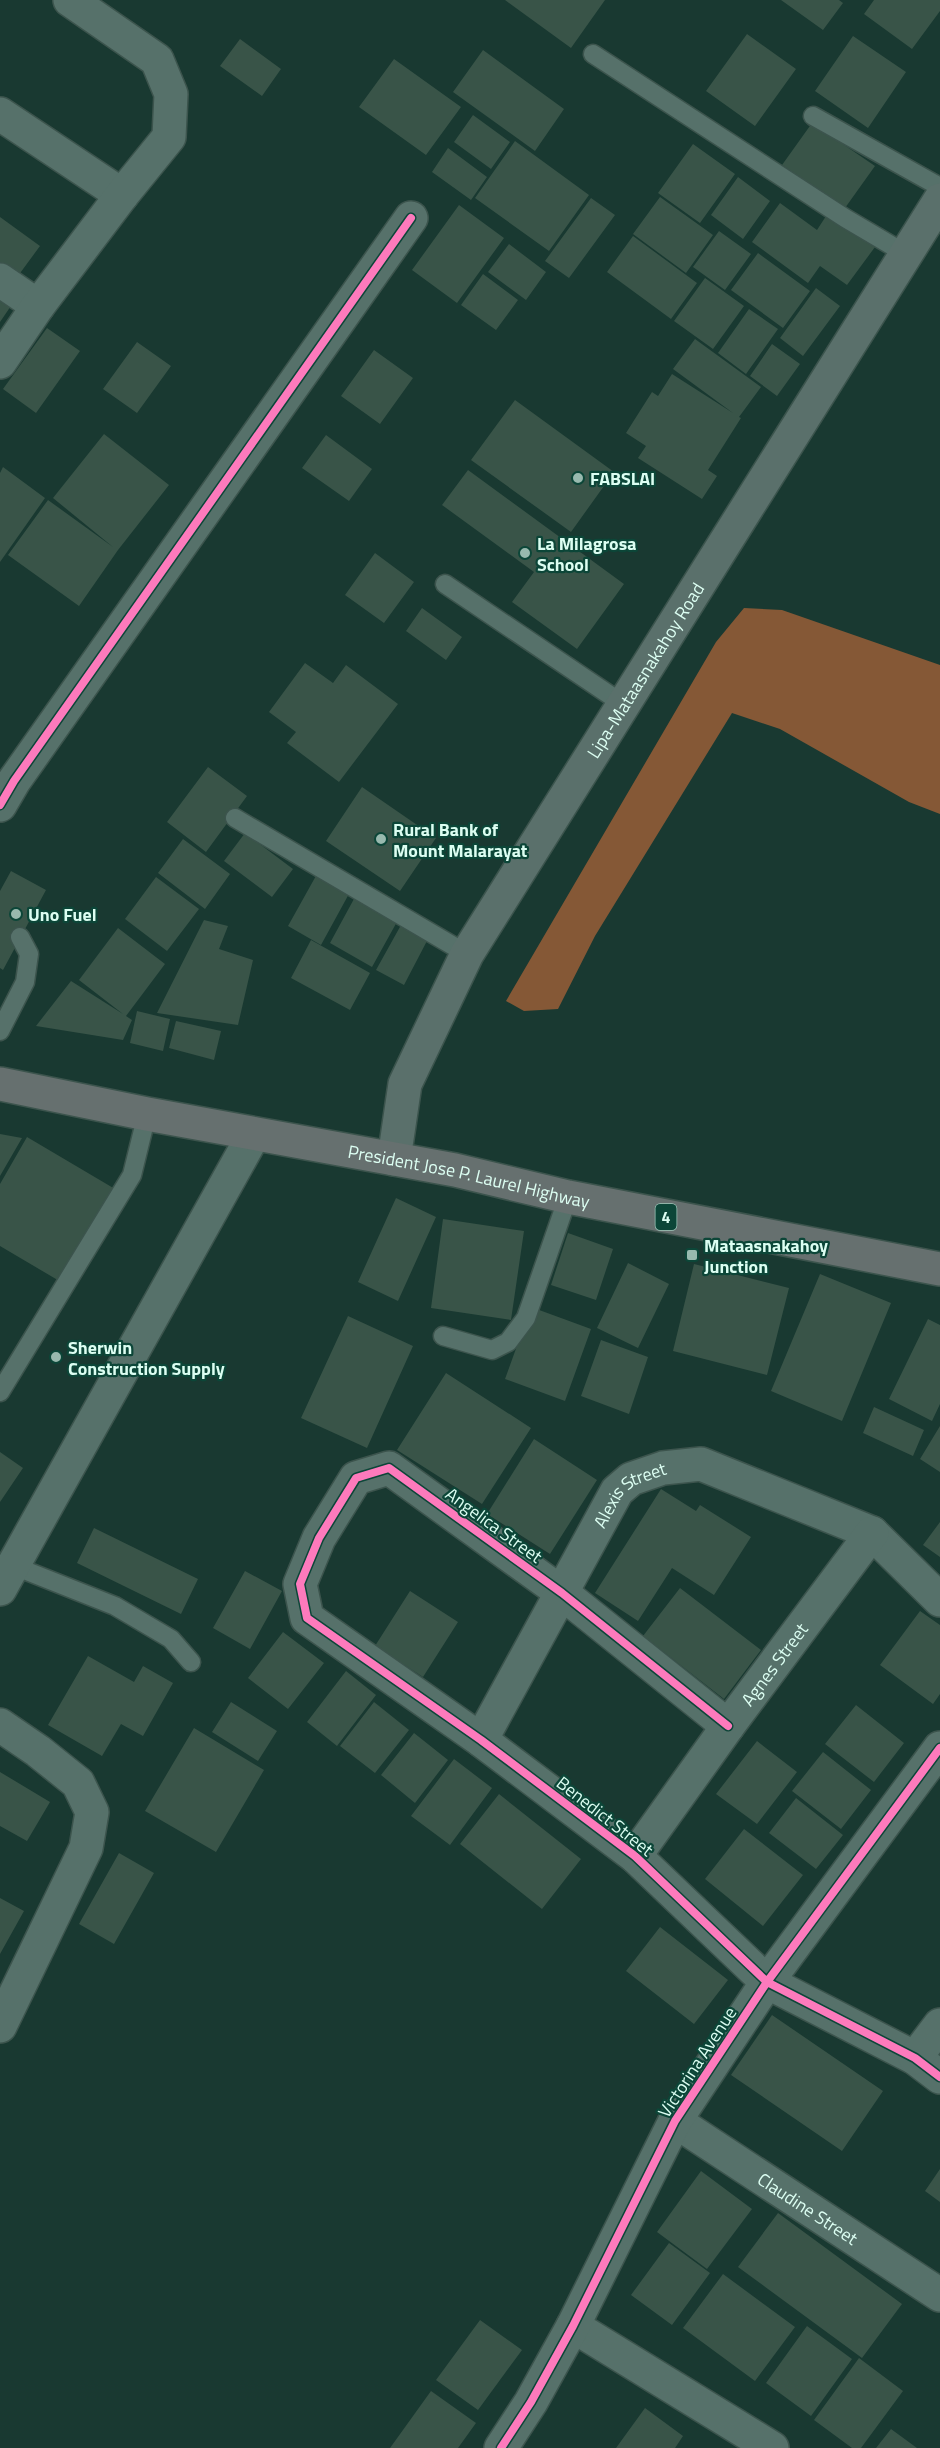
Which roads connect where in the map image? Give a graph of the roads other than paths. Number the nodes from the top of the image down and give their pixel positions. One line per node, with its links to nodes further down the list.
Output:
1 (70, 0): 6 (street)
2 (593, 54): 9 (lane)
3 (0, 114): 6 (street)
4 (813, 116): 5 (lane)
5 (940, 187)
6 (122, 195): 11 (street)
7 (940, 200): 9 (main road, Lipa-Mataasnakahoy Road)
8 (411, 218): 15 (street)
9 (906, 254): 14 (main road, Lipa-Mataasnakahoy Road)
10 (0, 280): 11 (street)
11 (38, 306): 12 (street)
12 (0, 362)
13 (445, 584): 14 (lane)
14 (623, 704): 18 (main road, Lipa-Mataasnakahoy Road)
15 (0, 805)
16 (235, 818): 18 (lane)
17 (21, 937): 19 (lane)
18 (467, 954): 23 (main road, Lipa-Mataasnakahoy Road)
19 (0, 1031)
20 (0, 1084): 21 (highway, President Jose P. Laurel Highway / 4)
21 (147, 1114): 22 (highway, President Jose P. Laurel Highway / 4); 27 (lane)
22 (254, 1134): 23 (highway, President Jose P. Laurel Highway / 4); 29 (street)
23 (394, 1159): 24 (highway, President Jose P. Laurel Highway / 4)
24 (568, 1197): 25 (highway, President Jose P. Laurel Highway / 4); 26 (lane)
25 (940, 1269)
26 (443, 1336)
27 (0, 1392)
28 (872, 1533): 30 (street, Alexis Street); 31 (street, Alexis Street); 35 (street, Agnes Street)
29 (7, 1577): 33 (lane)
30 (562, 1593): 32 (street, Angelica Street); 35 (street, Angelica Street); 36 (street, Alexis Street)
31 (940, 1600)
32 (307, 1618): 36 (street, Benedict Street)
33 (192, 1662)
34 (0, 1725): 41 (street)
35 (728, 1726): 38 (street, Agnes Street)
36 (481, 1740): 38 (street, Benedict Street)
37 (940, 1748): 39 (street, Victorina Avenue)
38 (635, 1856): 39 (street, Benedict Street)
39 (767, 1982): 42 (street, Benedict Street); 43 (street, Victorina Avenue)
40 (940, 2025): 42 (street)
41 (0, 2026)
42 (927, 2068)
43 (675, 2121): 44 (street, Claudine Street); 45 (street, Victorina Avenue)
44 (940, 2295)
45 (573, 2326): 46 (street, Victorina Avenue); 47 (street)
46 (501, 2448)
47 (772, 2448)

